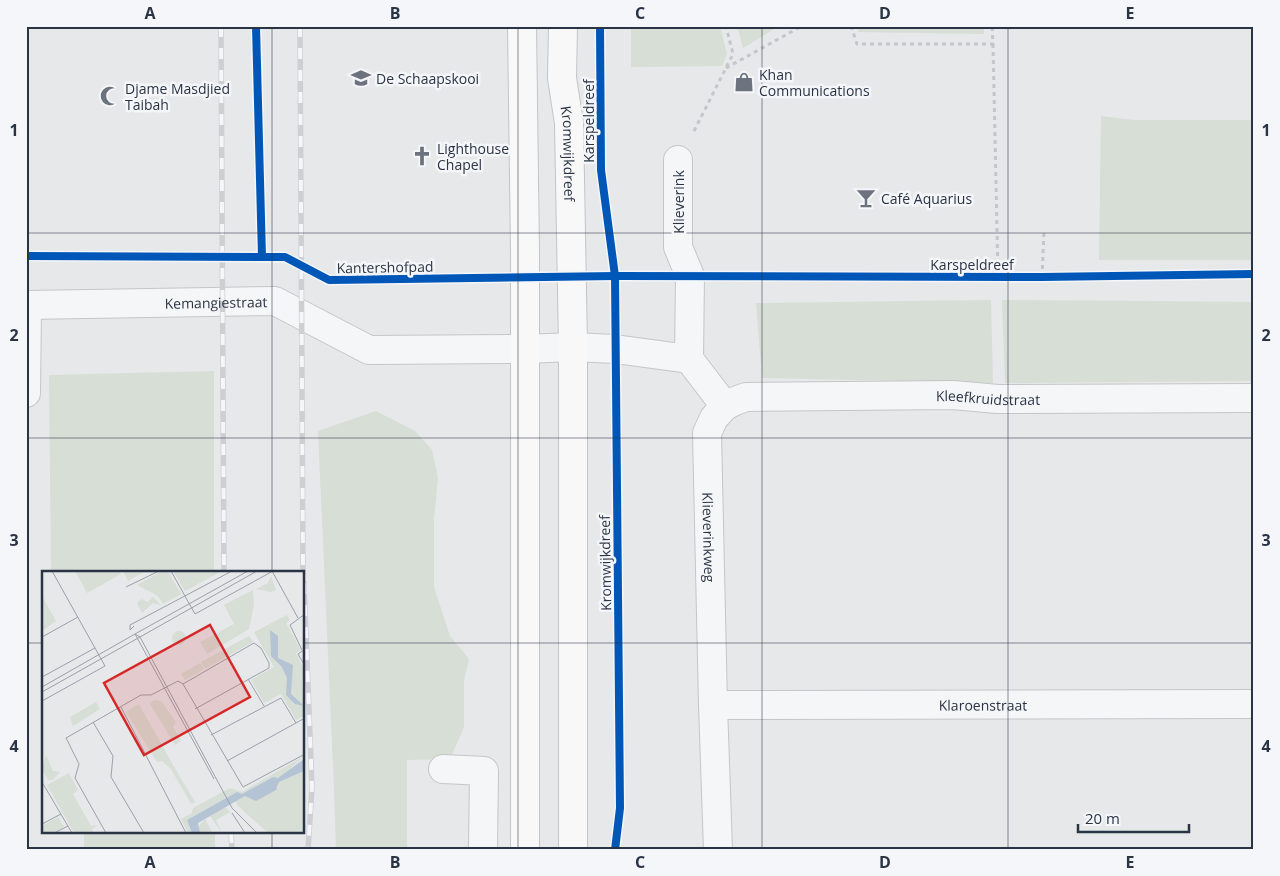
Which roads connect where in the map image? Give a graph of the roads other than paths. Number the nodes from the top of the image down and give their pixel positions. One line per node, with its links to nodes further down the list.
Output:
1 (522, 26): 6 (main road)
2 (563, 26): 5 (main road, Kromwijkdreef)
3 (678, 160): 7 (street, Klieverink)
4 (27, 305): 6 (street, Kemangiestraat); 8 (street)
5 (573, 347): 6 (street, Kemangiestraat); 7 (street); 16 (main road, Kromwijkdreef)
6 (524, 349): 15 (main road)
7 (690, 358): 10 (street)
8 (26, 394)
9 (1254, 398): 10 (street, Kleefkruidstraat)
10 (725, 406): 12 (street, Klieverinkweg)
11 (1254, 704): 12 (street, Klaroenstraat)
12 (713, 705): 17 (street, Klieverinkweg)
13 (443, 769): 14 (street)
14 (483, 850)
15 (525, 850)
16 (573, 850)
17 (718, 850)

